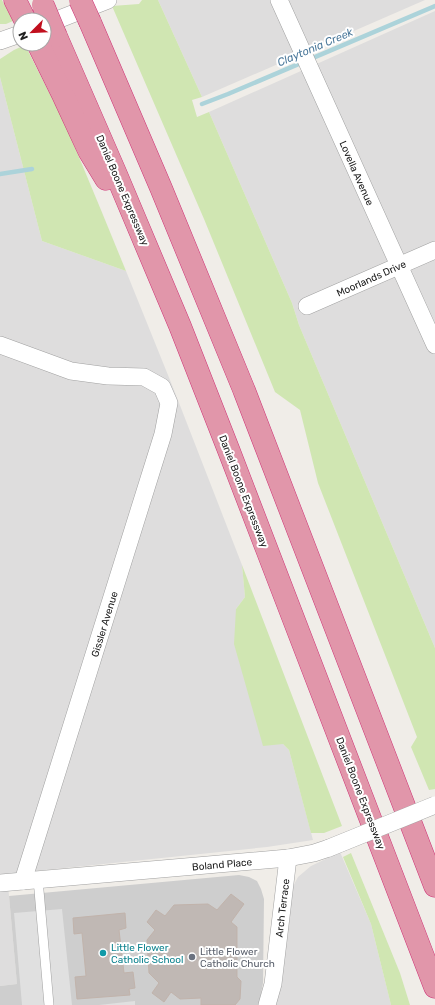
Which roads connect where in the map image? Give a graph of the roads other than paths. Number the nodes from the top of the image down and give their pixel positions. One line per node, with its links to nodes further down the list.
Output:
1 (80, 0): 17 (highway, bridge)
2 (108, 0): 4 (street)
3 (279, 0): 9 (street, Lovella Avenue)
4 (52, 19)
5 (12, 27): 7 (street)
6 (52, 40): 18 (highway, Daniel Boone Expressway)
7 (0, 41)
8 (435, 250): 9 (street, Moorlands Drive)
9 (399, 266): 10 (street, Moorlands Drive); 12 (street, Lovella Avenue)
10 (307, 306)
11 (0, 344): 15 (street, Gissler Avenue)
12 (435, 345)
13 (435, 805): 14 (street, Boland Place, bridge)
14 (288, 858): 15 (street, Boland Place); 20 (street, Arch Terrace)
15 (31, 880): 16 (street, Boland Place); 19 (lane)
16 (0, 883)
17 (435, 886)
18 (435, 987)
19 (49, 1005)
20 (267, 1005)

